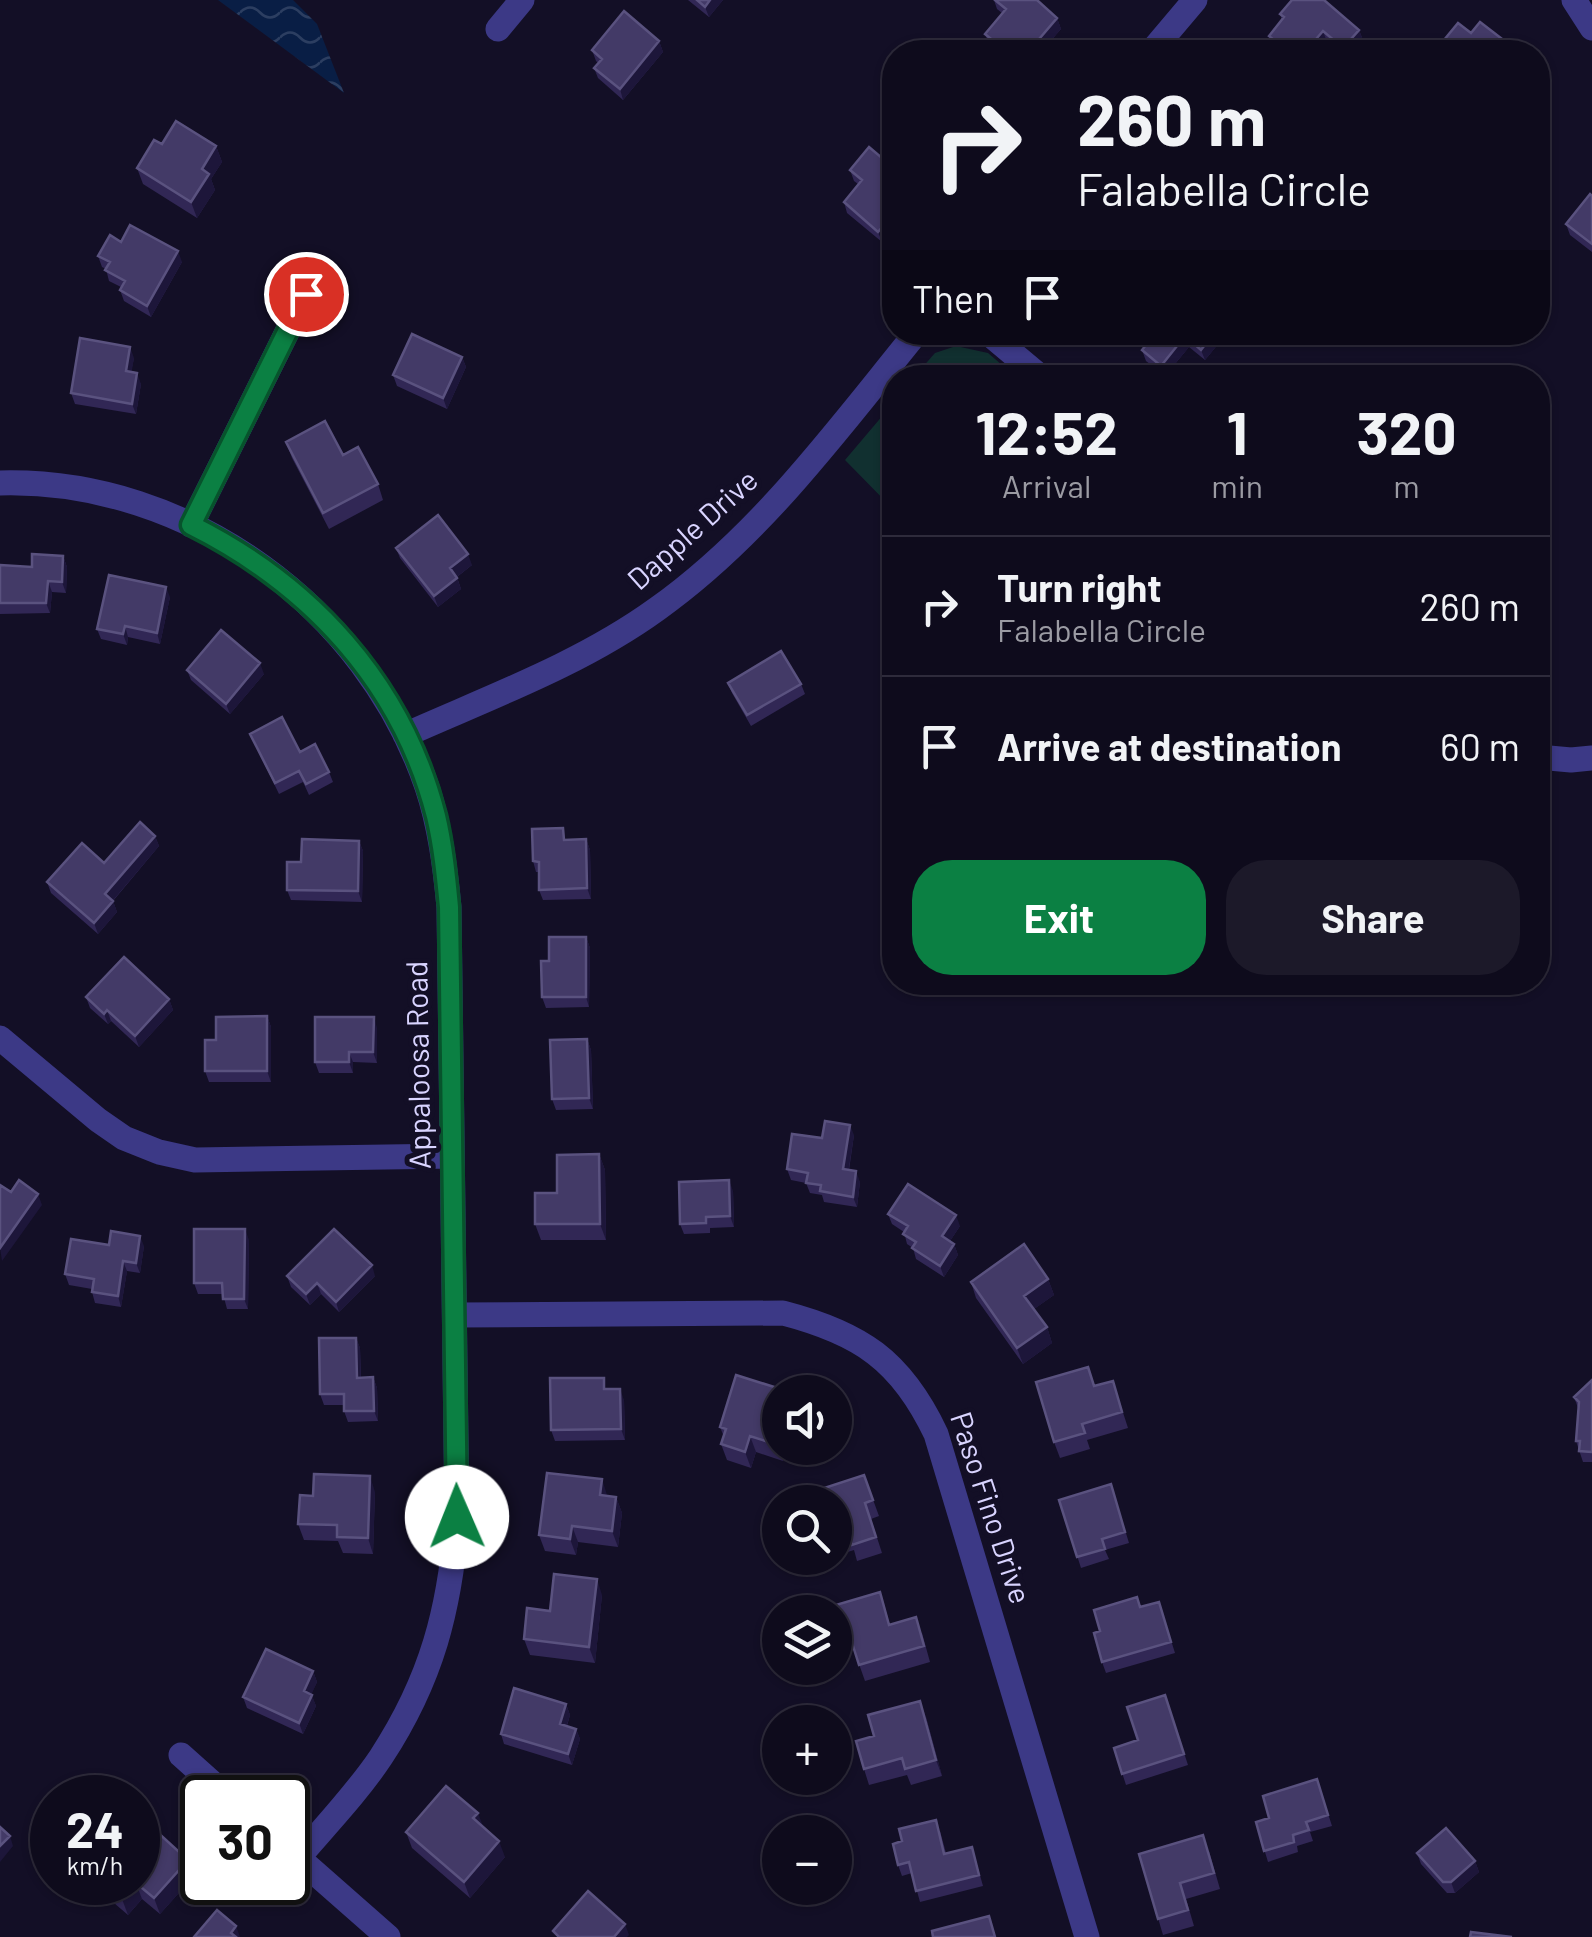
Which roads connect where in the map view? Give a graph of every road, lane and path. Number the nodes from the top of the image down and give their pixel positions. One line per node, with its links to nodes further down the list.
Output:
1 (522, 0): 5 (street)
2 (1195, 0): 6 (street)
3 (1574, 0): 4 (street)
4 (1592, 28)
5 (498, 29)
6 (1161, 40)
7 (306, 294): 14 (street)
8 (906, 345): 10 (street, Dapple Drive)
9 (1003, 345): 11 (street)
10 (889, 365)
11 (1026, 365)
12 (882, 374): 15 (street, Dapple Drive)
13 (0, 484): 14 (street, Appaloosa Road)
14 (191, 525): 15 (street, Appaloosa Road)
15 (405, 735): 19 (street, Appaloosa Road)
16 (1550, 758): 17 (street)
17 (1592, 758)
18 (0, 1038): 19 (street)
19 (452, 1156): 20 (street, Appaloosa Road)
20 (455, 1315): 23 (street, Appaloosa Road); 26 (street, Paso Fino Drive)
21 (180, 1755): 22 (street)
22 (203, 1775)
23 (310, 1836)
24 (310, 1869): 25 (street)
25 (388, 1937)
26 (1087, 1937)

